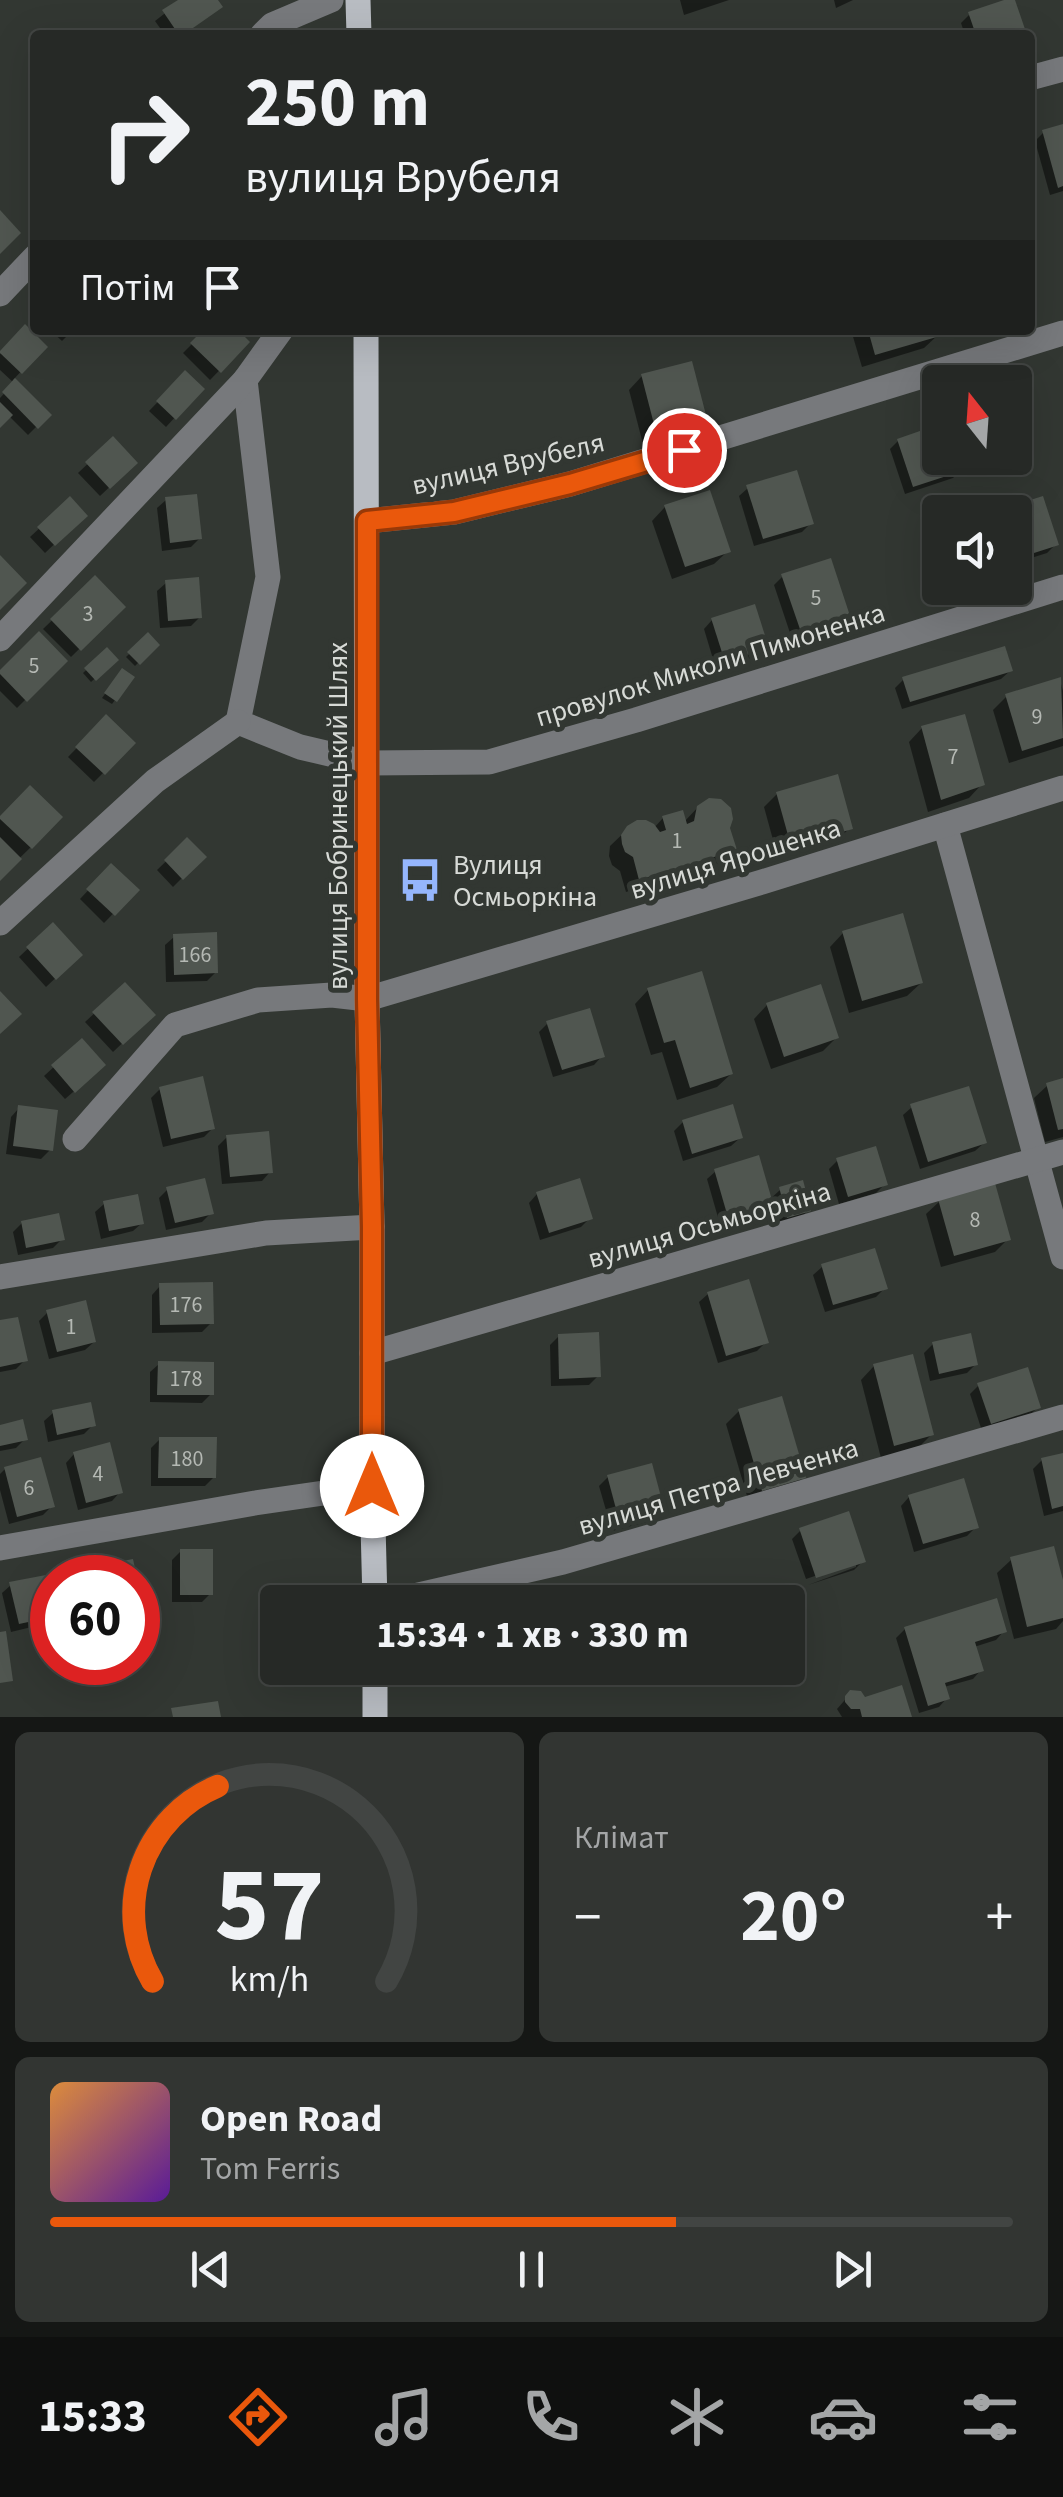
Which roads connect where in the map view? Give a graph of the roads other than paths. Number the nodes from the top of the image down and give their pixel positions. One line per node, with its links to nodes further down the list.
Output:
1 (332, 0): 3 (street)
2 (358, 0): 4 (main road)
3 (267, 30)
4 (359, 30)
5 (1063, 69): 6 (street)
6 (1035, 77)
7 (30, 262): 8 (street)
8 (0, 294)
9 (1063, 333): 13 (street, вулиця Врубеля)
10 (277, 335): 12 (street)
11 (366, 335): 13 (main road, вулиця Бобринецький Шлях)
12 (245, 380): 15 (street); 16 (street)
13 (367, 521): 17 (main road, вулиця Бобринецький Шлях)
14 (1063, 587): 17 (street, провулок Миколи Пимоненка)
15 (0, 640)
16 (238, 722): 17 (street, провулок Миколи Пимоненка); 20 (street)
17 (368, 763): 21 (main road, вулиця Бобринецький Шлях)
18 (1063, 788): 19 (street, вулиця Ярошенка)
19 (946, 824): 21 (street, вулиця Ярошенка); 24 (street)
20 (0, 923)
21 (367, 999): 22 (street, вулиця Ярошенка); 25 (main road, вулиця Бобринецький Шлях)
22 (75, 1139)
23 (1063, 1152): 24 (street, вулиця Осьмьоркіна)
24 (1035, 1160): 26 (street); 28 (street, вулиця Осьмьоркіна)
25 (372, 1227): 27 (street); 28 (main road, вулиця Бобринецький Шлях)
26 (1063, 1257)
27 (0, 1277)
28 (372, 1353): 30 (main road, вулиця Бобринецький Шлях)
29 (1063, 1417): 33 (street, вулиця Петра Левченка)
30 (372, 1486): 31 (street); 32 (main road, вулиця Бобринецький Шлях)
31 (0, 1548)
32 (375, 1585)
33 (462, 1585)
34 (375, 1685): 35 (main road)
35 (375, 1717)

